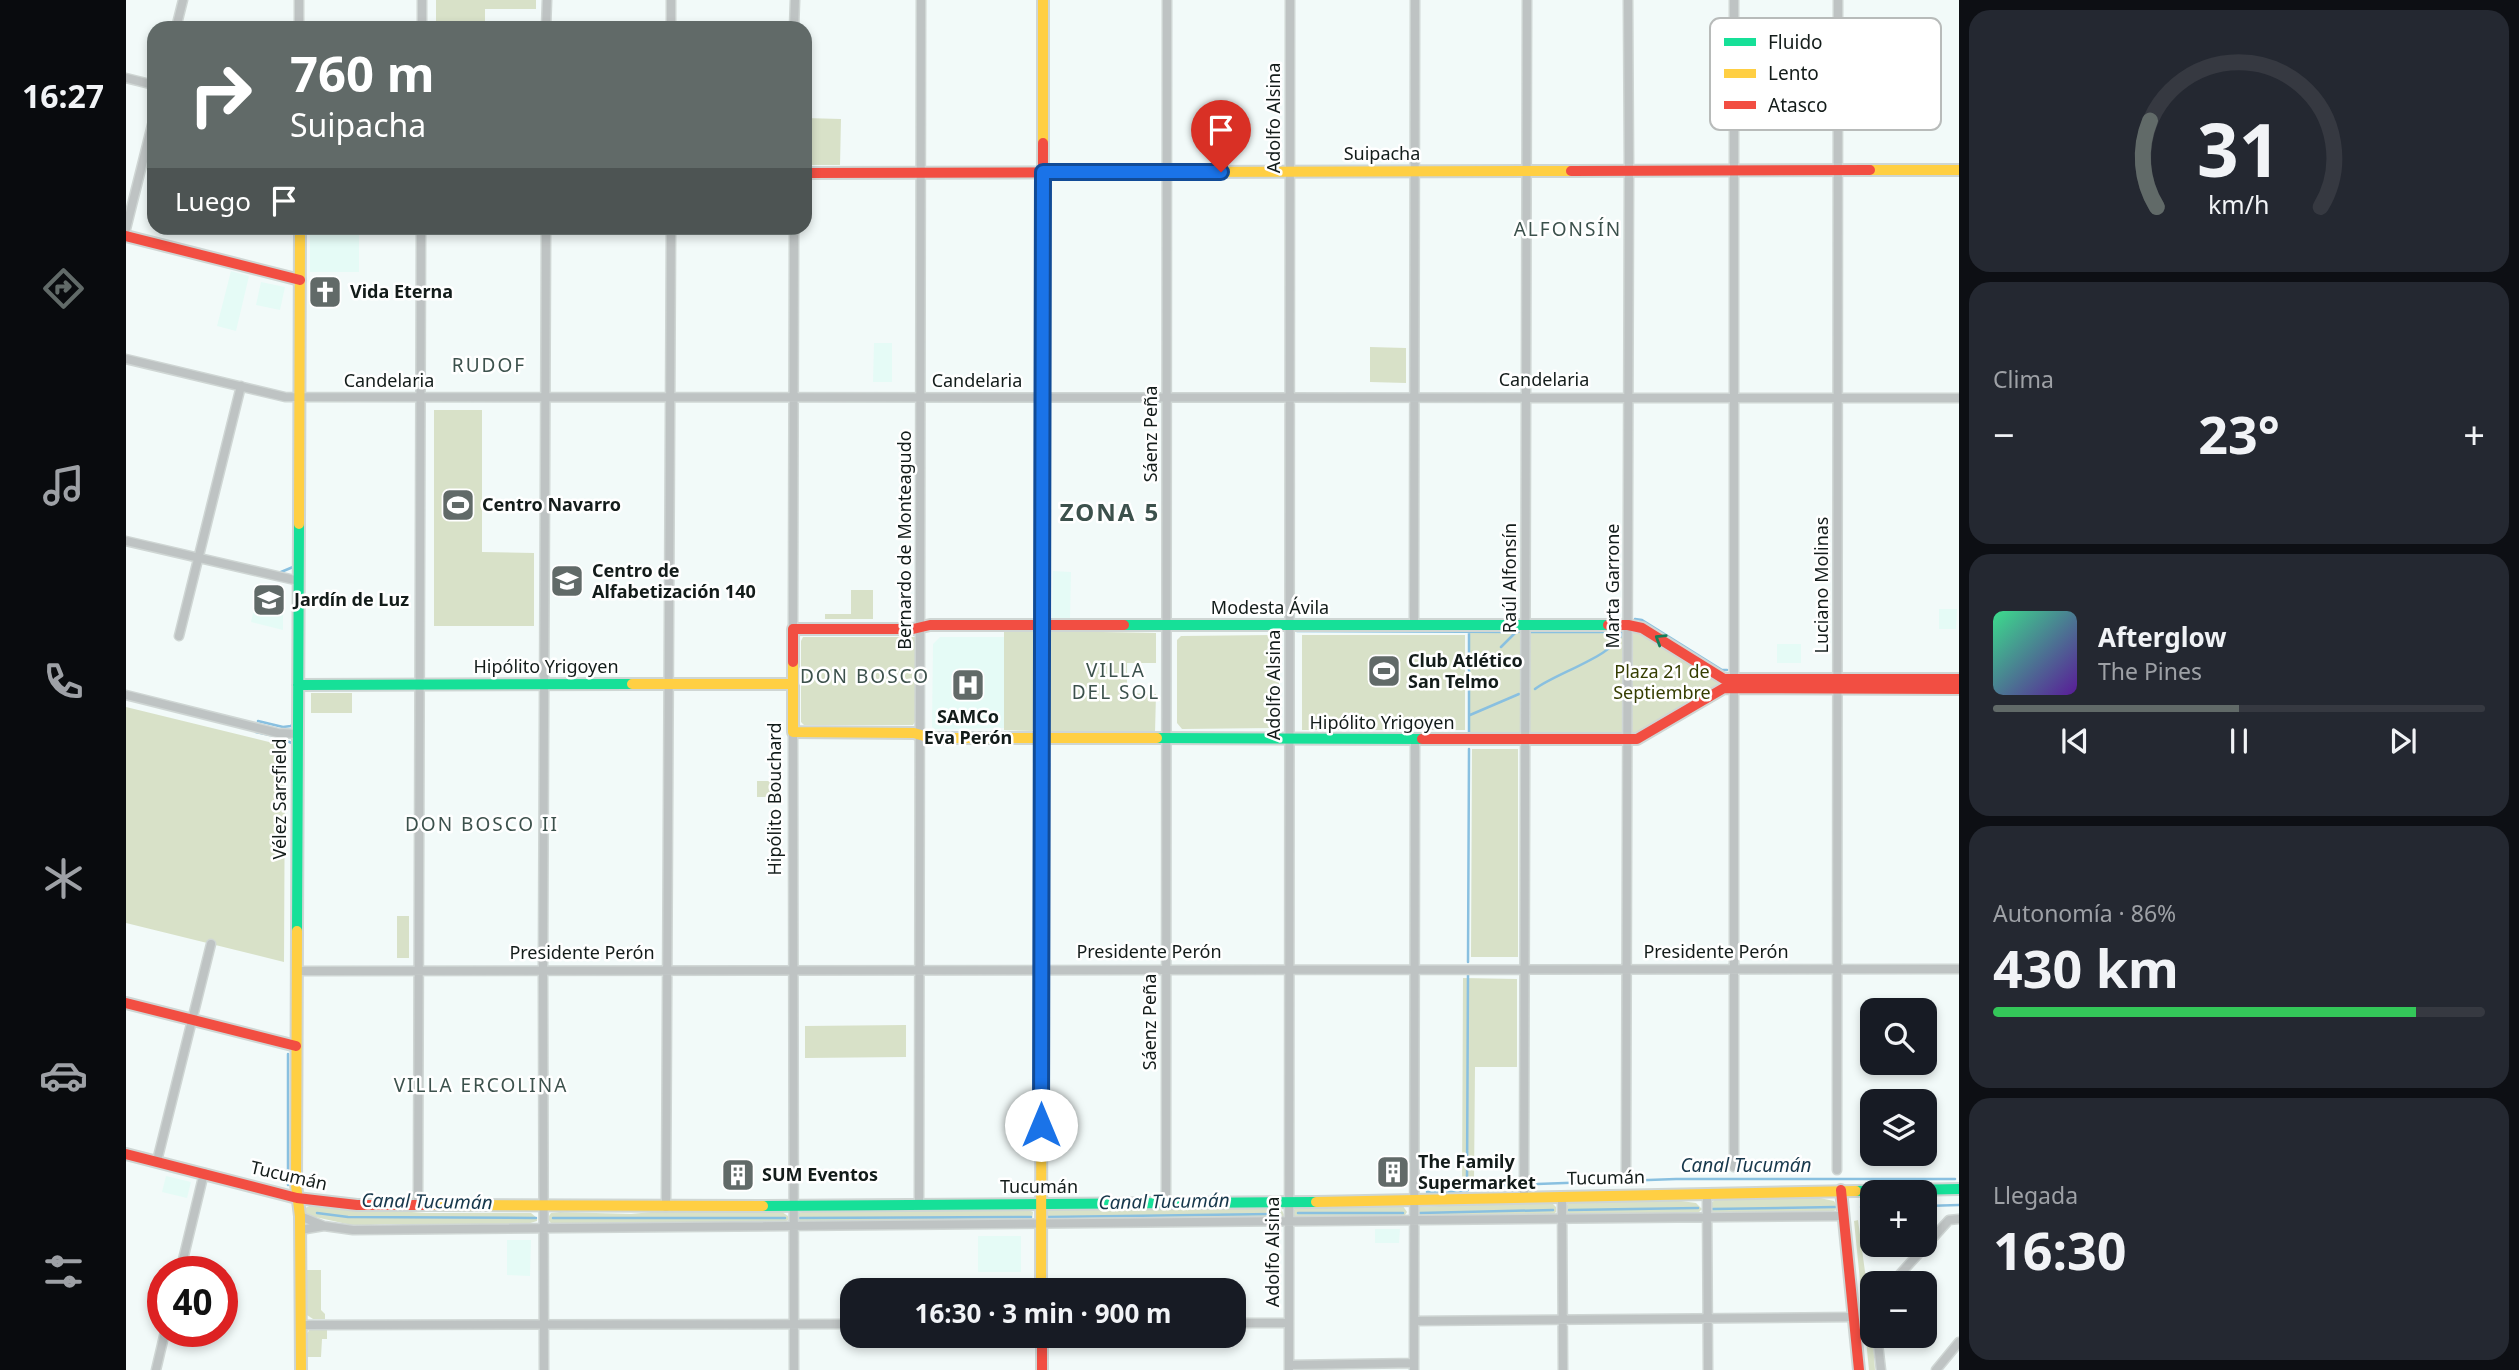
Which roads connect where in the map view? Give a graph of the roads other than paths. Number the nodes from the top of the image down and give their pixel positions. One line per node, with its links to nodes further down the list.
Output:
1 (183, 0): 18 (street)
2 (299, 0): 19 (street)
3 (422, 0): 20 (street)
4 (547, 0): 21 (street)
5 (671, 0): 22 (street)
6 (794, 0): 23 (street)
7 (921, 0): 39 (street, Bernardo de Monteagudo)
8 (1043, 0): 35 (street)
9 (1167, 0): 36 (street, Sáenz Peña)
10 (1290, 0): 37 (street, Adolfo Alsina)
11 (1415, 0): 32 (street)
12 (1527, 0): 33 (street, Raúl Alfonsín)
13 (1628, 0): 34 (street, Marta Garrone)
14 (1734, 0): 16 (street)
15 (1838, 0): 17 (street, Luciano Molinas)
16 (1734, 18)
17 (1838, 18)
18 (178, 21)
19 (299, 21)
20 (422, 21)
21 (546, 21)
22 (671, 21)
23 (794, 21)
24 (126, 78): 25 (street)
25 (147, 83)
26 (1734, 130): 29 (street)
27 (1838, 130): 30 (street, Luciano Molinas)
28 (147, 145): 40 (street)
29 (1734, 170): 30 (street, Suipacha); 34 (street, Suipacha); 56 (street)
30 (1838, 170): 31 (street, Suipacha); 63 (street, Luciano Molinas)
31 (1959, 170)
32 (1415, 171): 33 (street, Suipacha); 37 (street, Suipacha); 53 (street)
33 (1526, 171): 34 (street, Suipacha); 54 (street, Raúl Alfonsín)
34 (1629, 171): 55 (street, Marta Garrone)
35 (1043, 172): 36 (street, Suipacha); 39 (street, Suipacha); 50 (street)
36 (1167, 172): 37 (street, Suipacha); 51 (street, Sáenz Peña)
37 (1290, 172): 52 (street, Adolfo Alsina)
38 (812, 173): 39 (street, Suipacha)
39 (921, 173): 62 (street, Bernardo de Monteagudo)
40 (126, 229)
41 (300, 235): 47 (street, Vélez Sarsfield)
42 (421, 235): 58 (street)
43 (546, 235): 59 (street)
44 (671, 235): 60 (street)
45 (794, 235): 61 (street, Hipólito Bouchard)
46 (126, 236): 47 (street)
47 (300, 279): 57 (street, Vélez Sarsfield)
48 (126, 359): 49 (street, Candelaria)
49 (241, 386): 57 (street, Candelaria); 66 (street)
50 (1043, 396): 51 (street, Candelaria); 62 (street, Candelaria); 68 (street)
51 (1166, 396): 52 (street, Candelaria); 69 (street, Sáenz Peña)
52 (1290, 396): 53 (street, Candelaria); 70 (street, Adolfo Alsina)
53 (1414, 396): 54 (street, Candelaria); 71 (street)
54 (1526, 396): 55 (street, Candelaria); 72 (street, Raúl Alfonsín)
55 (1629, 396): 56 (street, Candelaria); 73 (street, Marta Garrone)
56 (1733, 396): 63 (street, Candelaria); 81 (street)
57 (300, 397): 58 (street, Candelaria); 67 (street, Vélez Sarsfield)
58 (421, 397): 59 (street, Candelaria); 84 (street)
59 (545, 397): 60 (street, Candelaria); 78 (street)
60 (670, 397): 61 (street, Candelaria); 79 (street)
61 (795, 397): 62 (street, Candelaria); 75 (street, Hipólito Bouchard)
62 (921, 397): 74 (street, Bernardo de Monteagudo)
63 (1838, 397): 64 (street, Candelaria); 82 (street, Luciano Molinas)
64 (1959, 398)
65 (126, 541): 66 (street)
66 (198, 558): 67 (street); 76 (street)
67 (299, 581): 83 (street, Vélez Sarsfield)
68 (1042, 625): 69 (street, Modesta Ávila); 74 (street, Modesta Ávila); 91 (street)
69 (1166, 625): 70 (street, Modesta Ávila); 92 (street, Sáenz Peña)
70 (1290, 625): 71 (street, Modesta Ávila); 93 (street, Adolfo Alsina)
71 (1414, 625): 72 (street, Modesta Ávila)
72 (1525, 625): 73 (street, Modesta Ávila); 95 (street, Raúl Alfonsín)
73 (1628, 625): 81 (street, Modesta Ávila, one-way to 73); 90 (street, Marta Garrone)
74 (921, 627): 75 (street, Modesta Ávila); 89 (street, Bernardo de Monteagudo)
75 (793, 629): 80 (street, Hipólito Bouchard)
76 (179, 636)
77 (1959, 679): 82 (street, Hipólito Yrigoyen)
78 (544, 684): 79 (street, Hipólito Yrigoyen); 84 (street, Hipólito Yrigoyen); 110 (street)
79 (669, 684): 80 (street, Hipólito Yrigoyen); 111 (street)
80 (793, 684): 87 (street, Hipólito Bouchard)
81 (1732, 684): 82 (street, Hipólito Yrigoyen); 90 (street, Hipólito Yrigoyen); 99 (street)
82 (1837, 684): 85 (street, Hipólito Yrigoyen); 100 (street, Luciano Molinas)
83 (299, 685): 84 (street, Hipólito Yrigoyen); 88 (street, Vélez Sarsfield)
84 (420, 685): 109 (street)
85 (1959, 689)
86 (126, 695): 88 (street)
87 (793, 732): 89 (street, Hipólito Yrigoyen); 102 (street, Hipólito Bouchard)
88 (298, 734): 108 (street, Vélez Sarsfield)
89 (921, 735): 91 (street, Hipólito Yrigoyen); 103 (street, Bernardo de Monteagudo)
90 (1628, 739): 95 (street, Hipólito Yrigoyen); 98 (street, Marta Garrone)
91 (1042, 740): 92 (street, Hipólito Yrigoyen); 104 (street)
92 (1166, 740): 93 (street, Hipólito Yrigoyen); 105 (street, Sáenz Peña)
93 (1290, 740): 94 (street, Hipólito Yrigoyen); 106 (street, Adolfo Alsina)
94 (1415, 740): 95 (street, Hipólito Yrigoyen); 107 (street)
95 (1525, 740): 97 (street, Raúl Alfonsín)
96 (211, 944): 113 (street)
97 (1525, 969): 98 (street, Presidente Perón); 107 (street, Presidente Perón); 124 (street, Raúl Alfonsín)
98 (1628, 969): 99 (street, Presidente Perón); 119 (street, Marta Garrone)
99 (1733, 969): 100 (street, Presidente Perón); 117 (street)
100 (1837, 969): 101 (street, Presidente Perón); 118 (street, Luciano Molinas)
101 (1959, 969)
102 (793, 970): 103 (street, Presidente Perón); 111 (street, Presidente Perón); 134 (street, Hipólito Bouchard)
103 (921, 970): 104 (street, Presidente Perón); 131 (street, Bernardo de Monteagudo)
104 (1042, 970): 105 (street, Presidente Perón); 130 (street)
105 (1166, 970): 106 (street, Presidente Perón); 128 (street, Sáenz Peña)
106 (1289, 970): 107 (street, Presidente Perón); 129 (street, Adolfo Alsina)
107 (1415, 970): 127 (street)
108 (297, 971): 109 (street, Presidente Perón); 114 (street, Vélez Sarsfield)
109 (419, 971): 110 (street, Presidente Perón); 132 (street)
110 (543, 971): 111 (street, Presidente Perón); 133 (street)
111 (668, 971): 135 (street)
112 (126, 1003): 113 (street)
113 (192, 1019): 114 (street); 116 (street)
114 (296, 1046): 126 (street, Vélez Sarsfield)
115 (126, 1154): 116 (street, Tucumán)
116 (157, 1161): 120 (street, Tucumán)
117 (1734, 1167)
118 (1837, 1170)
119 (1626, 1172)
120 (204, 1173): 126 (street, Tucumán); 148 (street)
121 (1959, 1189): 122 (street, Tucumán)
122 (1841, 1190): 123 (street, Tucumán); 137 (street)
123 (1707, 1193): 125 (street, Tucumán); 138 (street)
124 (1524, 1197): 125 (street, Tucumán); 127 (street, Tucumán)
125 (1562, 1197): 139 (street)
126 (297, 1198): 132 (street, Tucumán); 136 (street, Vélez Sarsfield)
127 (1414, 1201): 129 (street, Tucumán); 141 (street)
128 (1166, 1203): 129 (street, Tucumán); 130 (street, Tucumán)
129 (1288, 1203): 142 (street, Adolfo Alsina)
130 (1041, 1204): 131 (street, Tucumán); 143 (street)
131 (919, 1205): 134 (street, Tucumán)
132 (418, 1206): 133 (street, Tucumán)
133 (544, 1206): 135 (street, Tucumán); 146 (street)
134 (793, 1206): 135 (street, Tucumán); 145 (street, Hipólito Bouchard)
135 (666, 1207)
136 (300, 1216): 144 (street, Tucumán); 147 (street, Vélez Sarsfield)
137 (1844, 1216): 138 (street, Tucumán); 151 (street)
138 (1707, 1217): 139 (street, Tucumán); 152 (street)
139 (1562, 1219): 141 (street, Tucumán); 153 (street)
140 (1959, 1219): 149 (street)
141 (1414, 1220): 142 (street, Tucumán); 154 (street)
142 (1288, 1223): 143 (street, Tucumán); 156 (street, Adolfo Alsina)
143 (1041, 1225): 145 (street, Tucumán); 150 (street)
144 (324, 1226): 146 (street, Tucumán); 147 (street, Tucumán)
145 (793, 1226): 146 (street, Tucumán); 158 (street, Hipólito Bouchard)
146 (544, 1228): 157 (street)
147 (300, 1230): 160 (street, Vélez Sarsfield)
148 (184, 1256)
149 (1903, 1271)
150 (1041, 1278)
151 (1854, 1317): 152 (street); 174 (street)
152 (1707, 1318): 153 (street); 173 (street)
153 (1562, 1320): 154 (street); 172 (street)
154 (1414, 1321): 165 (street)
155 (1246, 1323): 156 (street)
156 (1289, 1323): 166 (street, Adolfo Alsina)
157 (544, 1324): 158 (street); 160 (street); 169 (street)
158 (794, 1324): 159 (street); 170 (street, Hipólito Bouchard)
159 (840, 1324)
160 (300, 1325): 168 (street, Vélez Sarsfield)
161 (1959, 1342): 176 (street)
162 (161, 1347): 167 (street)
163 (1042, 1348): 171 (street)
164 (1878, 1348): 175 (street)
165 (1414, 1367): 166 (street)
166 (1289, 1368)
167 (156, 1370)
168 (301, 1370)
169 (544, 1370)
170 (794, 1370)
171 (1042, 1370)
172 (1563, 1370)
173 (1707, 1370)
174 (1859, 1370)
175 (1881, 1370)
176 (1936, 1370)

